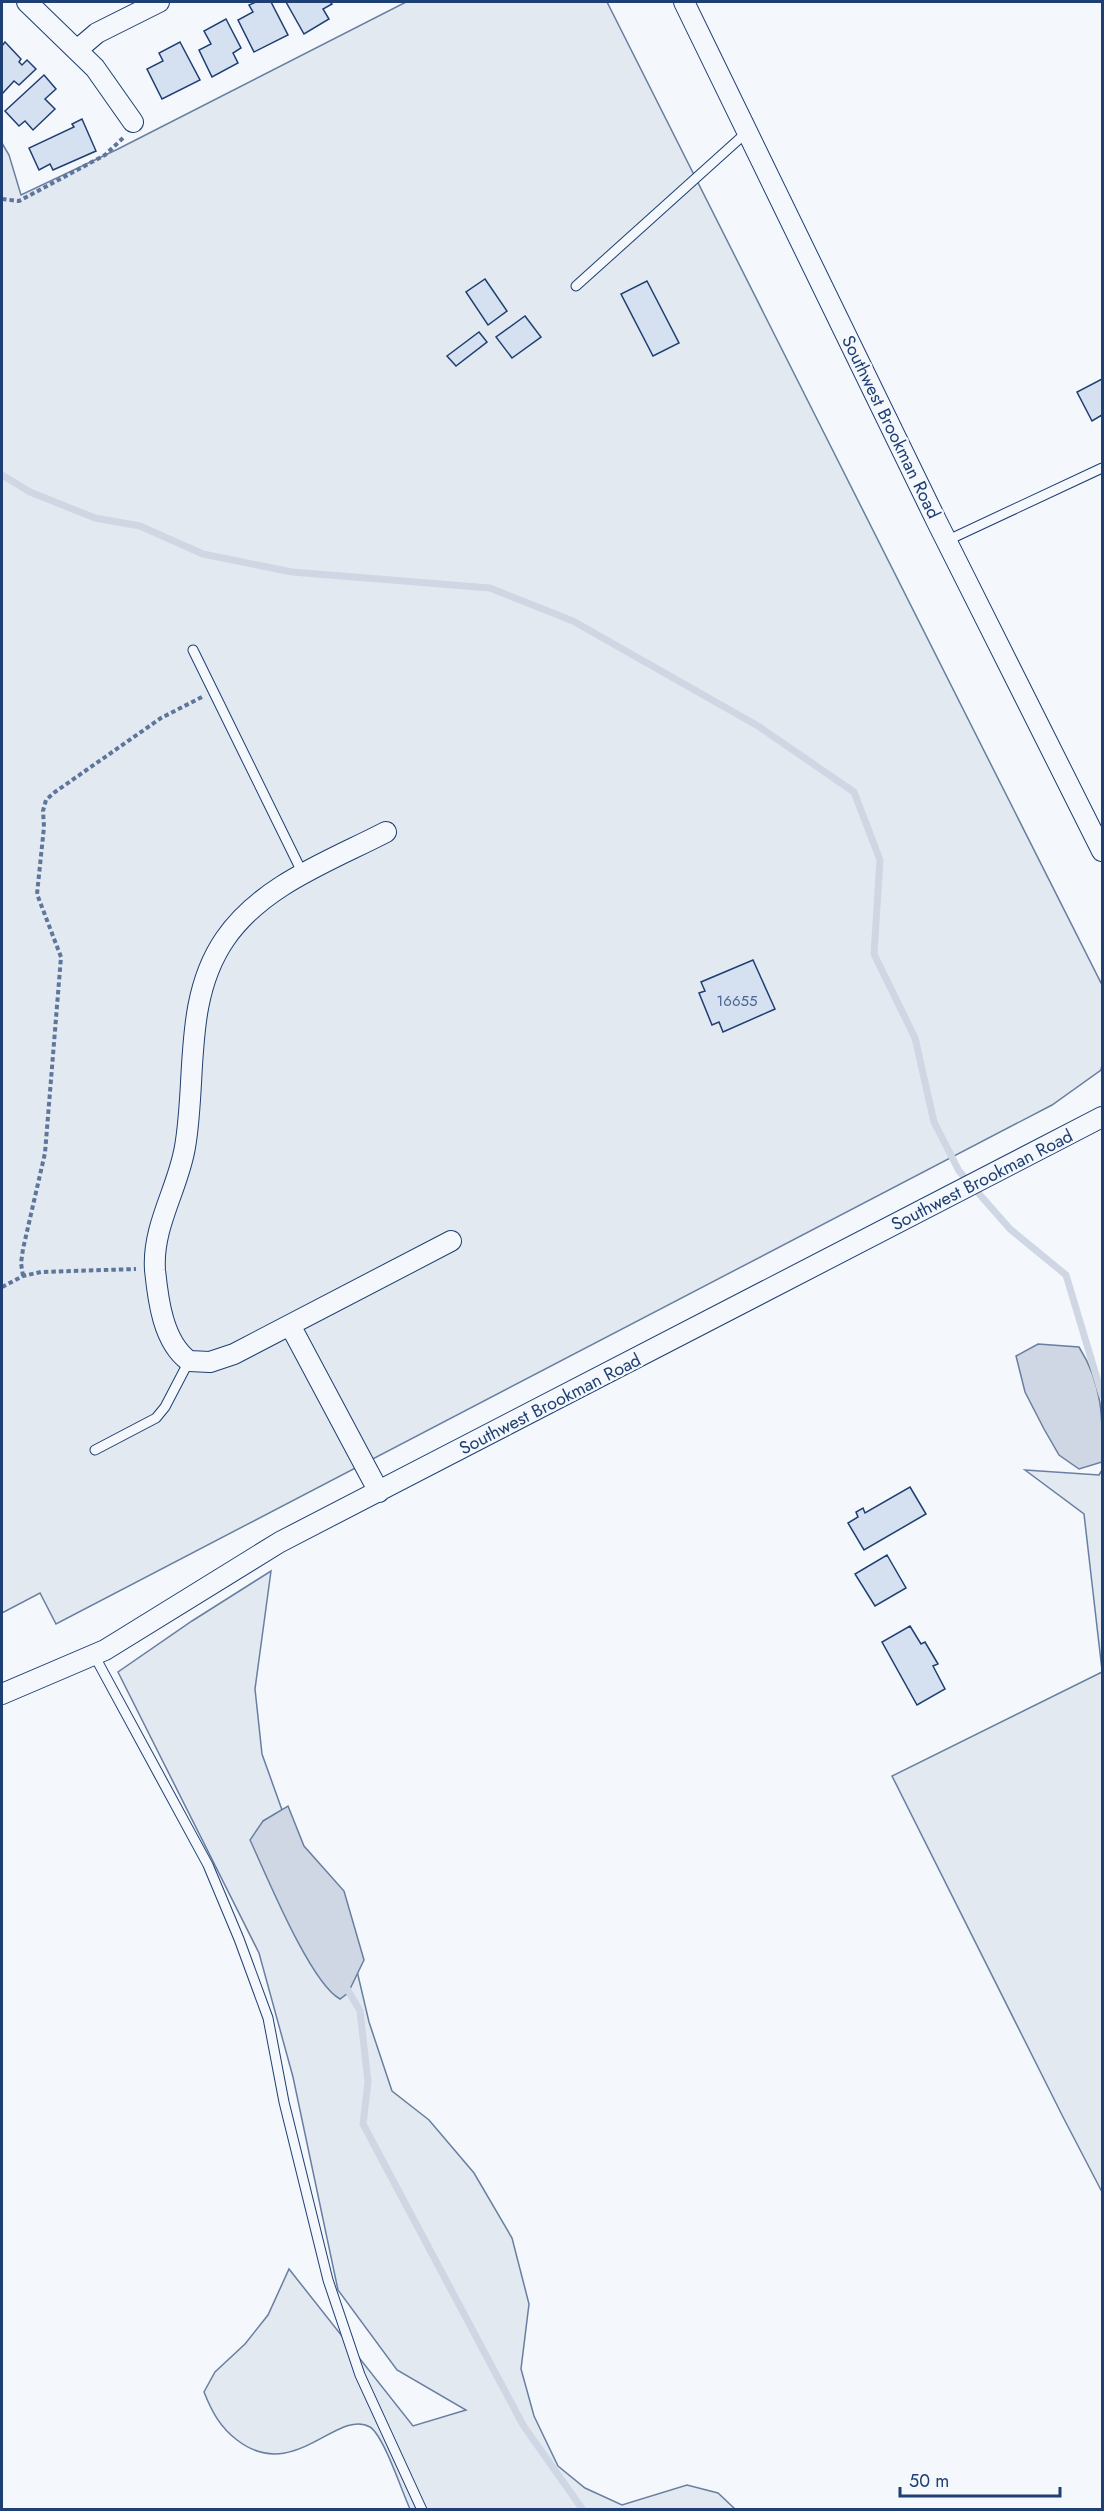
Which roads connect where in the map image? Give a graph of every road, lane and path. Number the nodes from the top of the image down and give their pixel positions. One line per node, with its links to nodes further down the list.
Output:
1 (27, 2): 4 (street)
2 (159, 2): 4 (street)
3 (684, 2): 6 (street, Southwest Brookman Road)
4 (78, 50): 5 (street)
5 (133, 122): 7 (path)
6 (747, 132): 8 (lane); 10 (street, Southwest Brookman Road)
7 (2, 200)
8 (576, 286)
9 (1102, 468): 10 (lane)
10 (946, 541): 14 (street, Southwest Brookman Road)
11 (193, 650): 12 (lane)
12 (213, 692): 15 (lane); 19 (path)
13 (386, 832): 15 (street)
14 (1102, 851)
15 (303, 874): 18 (street)
16 (1102, 1117): 24 (street, Southwest Brookman Road)
17 (451, 1240): 21 (street)
18 (155, 1269): 19 (path); 22 (street)
19 (23, 1276): 20 (path)
20 (2, 1287)
21 (290, 1325): 22 (street); 24 (street)
22 (189, 1361): 23 (lane)
23 (95, 1450)
24 (379, 1492): 25 (street, Southwest Brookman Road)
25 (94, 1655): 26 (street, Southwest Brookman Road); 27 (lane)
26 (2, 1694)
27 (422, 2510)

